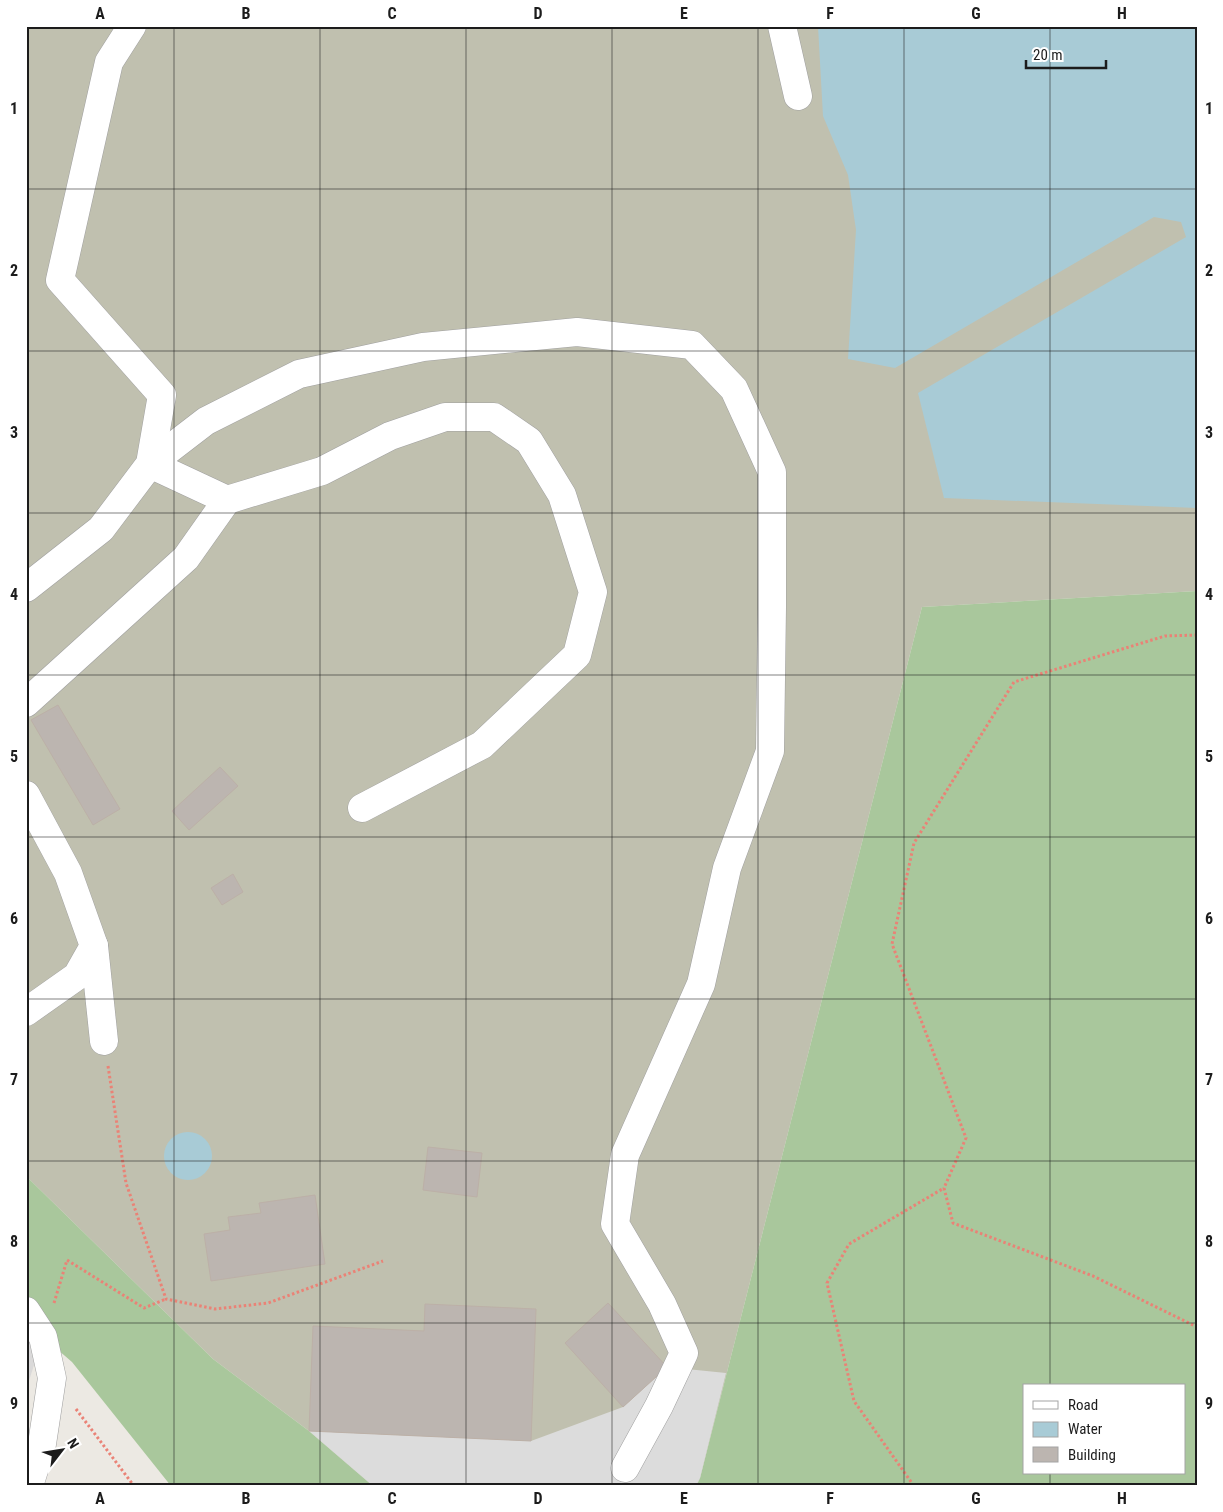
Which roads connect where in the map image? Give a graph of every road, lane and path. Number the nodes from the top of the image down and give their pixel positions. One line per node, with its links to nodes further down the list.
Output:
1 (132, 26): 4 (street)
2 (782, 26): 3 (street)
3 (798, 96)
4 (150, 464): 5 (street); 6 (street); 21 (street)
5 (227, 500): 8 (street); 10 (street)
6 (26, 588)
7 (1197, 634): 14 (path)
8 (26, 703)
9 (26, 795): 11 (street)
10 (362, 808)
11 (94, 946): 12 (street); 13 (street)
12 (26, 1012)
13 (104, 1041): 16 (path)
14 (944, 1188): 18 (path); 24 (path)
15 (384, 1261): 16 (path)
16 (166, 1299): 19 (path)
17 (26, 1311): 19 (street)
18 (1197, 1326)
19 (43, 1337): 20 (street)
20 (52, 1378): 22 (street); 23 (path)
21 (625, 1468)
22 (29, 1486)
23 (134, 1486)
24 (914, 1486)

